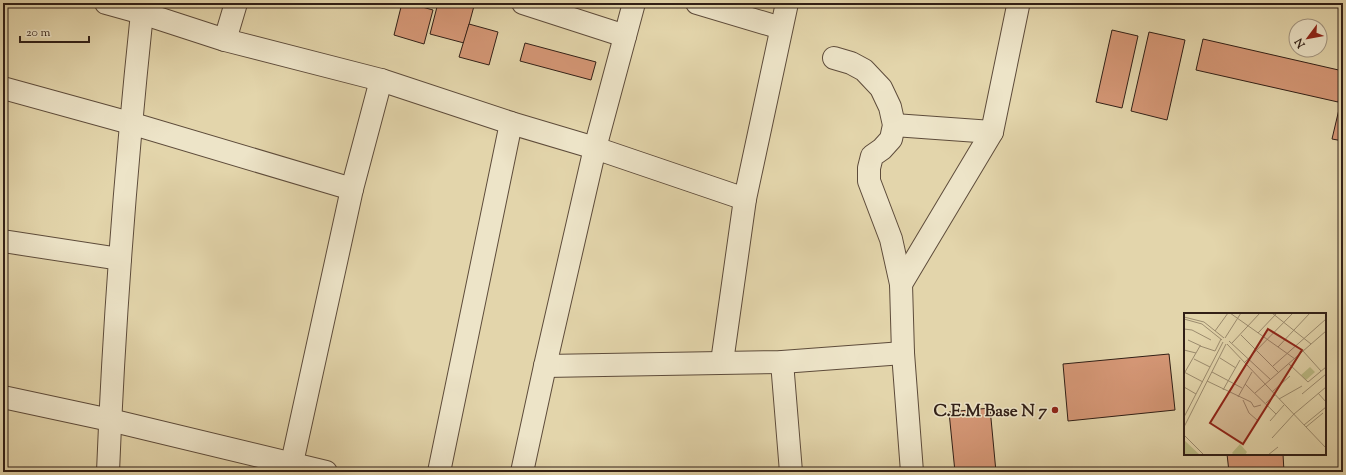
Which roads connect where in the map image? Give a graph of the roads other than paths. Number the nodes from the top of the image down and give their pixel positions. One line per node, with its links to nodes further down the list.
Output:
1 (106, 3): 8 (street)
2 (236, 3): 11 (street)
3 (523, 3): 10 (street)
4 (634, 3): 10 (street)
5 (697, 3): 9 (street)
6 (787, 3): 9 (street)
7 (1018, 6): 18 (street)
8 (142, 13): 11 (street); 15 (street)
9 (782, 28): 21 (street)
10 (625, 36): 19 (street)
11 (225, 40): 13 (street)
12 (834, 58): 17 (street)
13 (381, 80): 16 (street); 20 (street)
14 (3, 88): 15 (street)
15 (130, 123): 20 (street); 23 (street)
16 (511, 123): 19 (street); 34 (street)
17 (894, 125): 18 (street); 24 (street)
18 (992, 132): 24 (street)
19 (595, 148): 21 (street); 28 (street)
20 (352, 189): 31 (street)
21 (745, 199): 26 (street)
22 (3, 240): 23 (street)
23 (120, 259): 30 (street)
24 (901, 284): 25 (street)
25 (903, 353): 27 (street); 37 (street)
26 (722, 362): 27 (street); 28 (street)
27 (782, 362): 36 (street)
28 (545, 366): 35 (street)
29 (3, 397): 30 (street)
30 (110, 420): 31 (street); 32 (street)
31 (290, 468): 33 (street)
32 (108, 472)
33 (326, 472)
34 (439, 472)
35 (522, 472)
36 (791, 472)
37 (912, 472)

